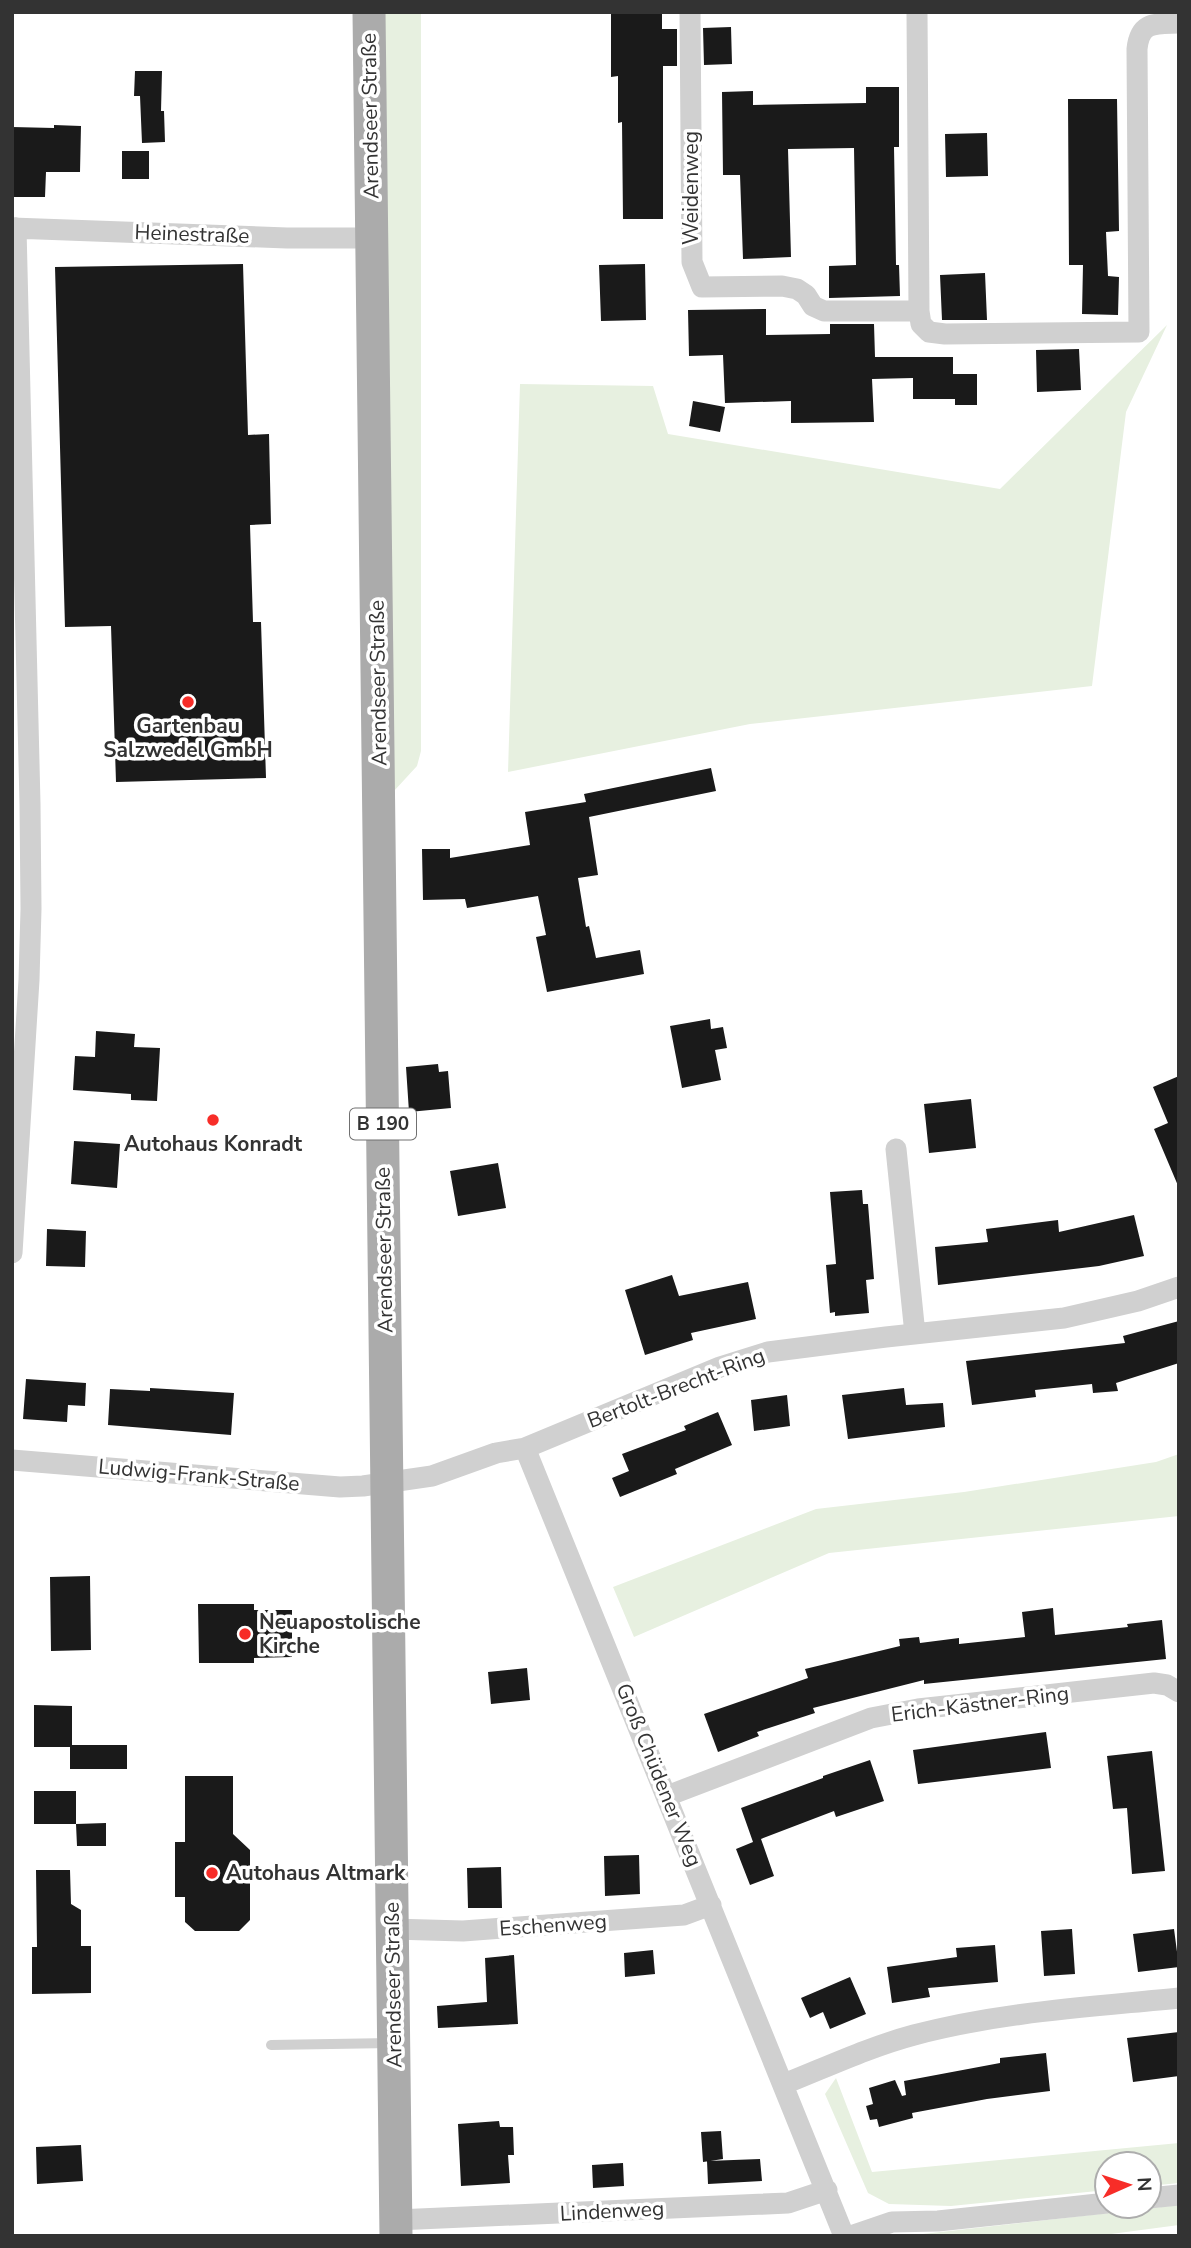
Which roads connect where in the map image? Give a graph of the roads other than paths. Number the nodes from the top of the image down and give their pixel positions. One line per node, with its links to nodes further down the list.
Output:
1 (369, 12): 6 (main road, Arendseer Straße / B 190)
2 (917, 12): 7 (street)
3 (690, 20): 7 (street, Weidenweg)
4 (1179, 23): 7 (street)
5 (14, 228): 6 (street, Heinestraße); 8 (street)
6 (372, 238): 17 (main road, Arendseer Straße / B 190)
7 (919, 311)
8 (19, 652): 9 (street)
9 (22, 909): 11 (street)
10 (896, 1149): 14 (street)
11 (14, 1194): 12 (street)
12 (12, 1253)
13 (1179, 1287): 14 (street, Bertolt-Brecht-Ring)
14 (915, 1334): 15 (street, Bertolt-Brecht-Ring)
15 (525, 1448): 17 (street); 19 (street, Groß Chüdener Weg)
16 (12, 1460): 17 (street, Ludwig-Frank-Straße)
17 (387, 1483): 21 (main road, Arendseer Straße / B 190)
18 (1179, 1692): 19 (street, Erich-Kästner-Ring)
19 (667, 1796): 20 (street, Groß Chüdener Weg)
20 (711, 1905): 21 (street, Eschenweg); 25 (street, Groß Chüdener Weg)
21 (392, 1928): 23 (main road, Arendseer Straße / B 190)
22 (1179, 1998): 25 (street)
23 (394, 2043): 24 (lane); 28 (main road, Arendseer Straße / B 190)
24 (271, 2045)
25 (784, 2084): 26 (street, Groß Chüdener Weg)
26 (827, 2190): 28 (street, Lindenweg); 29 (street, Groß Chüdener Weg)
27 (1093, 2204): 30 (street)
28 (396, 2228)
29 (844, 2236)
30 (852, 2236)

